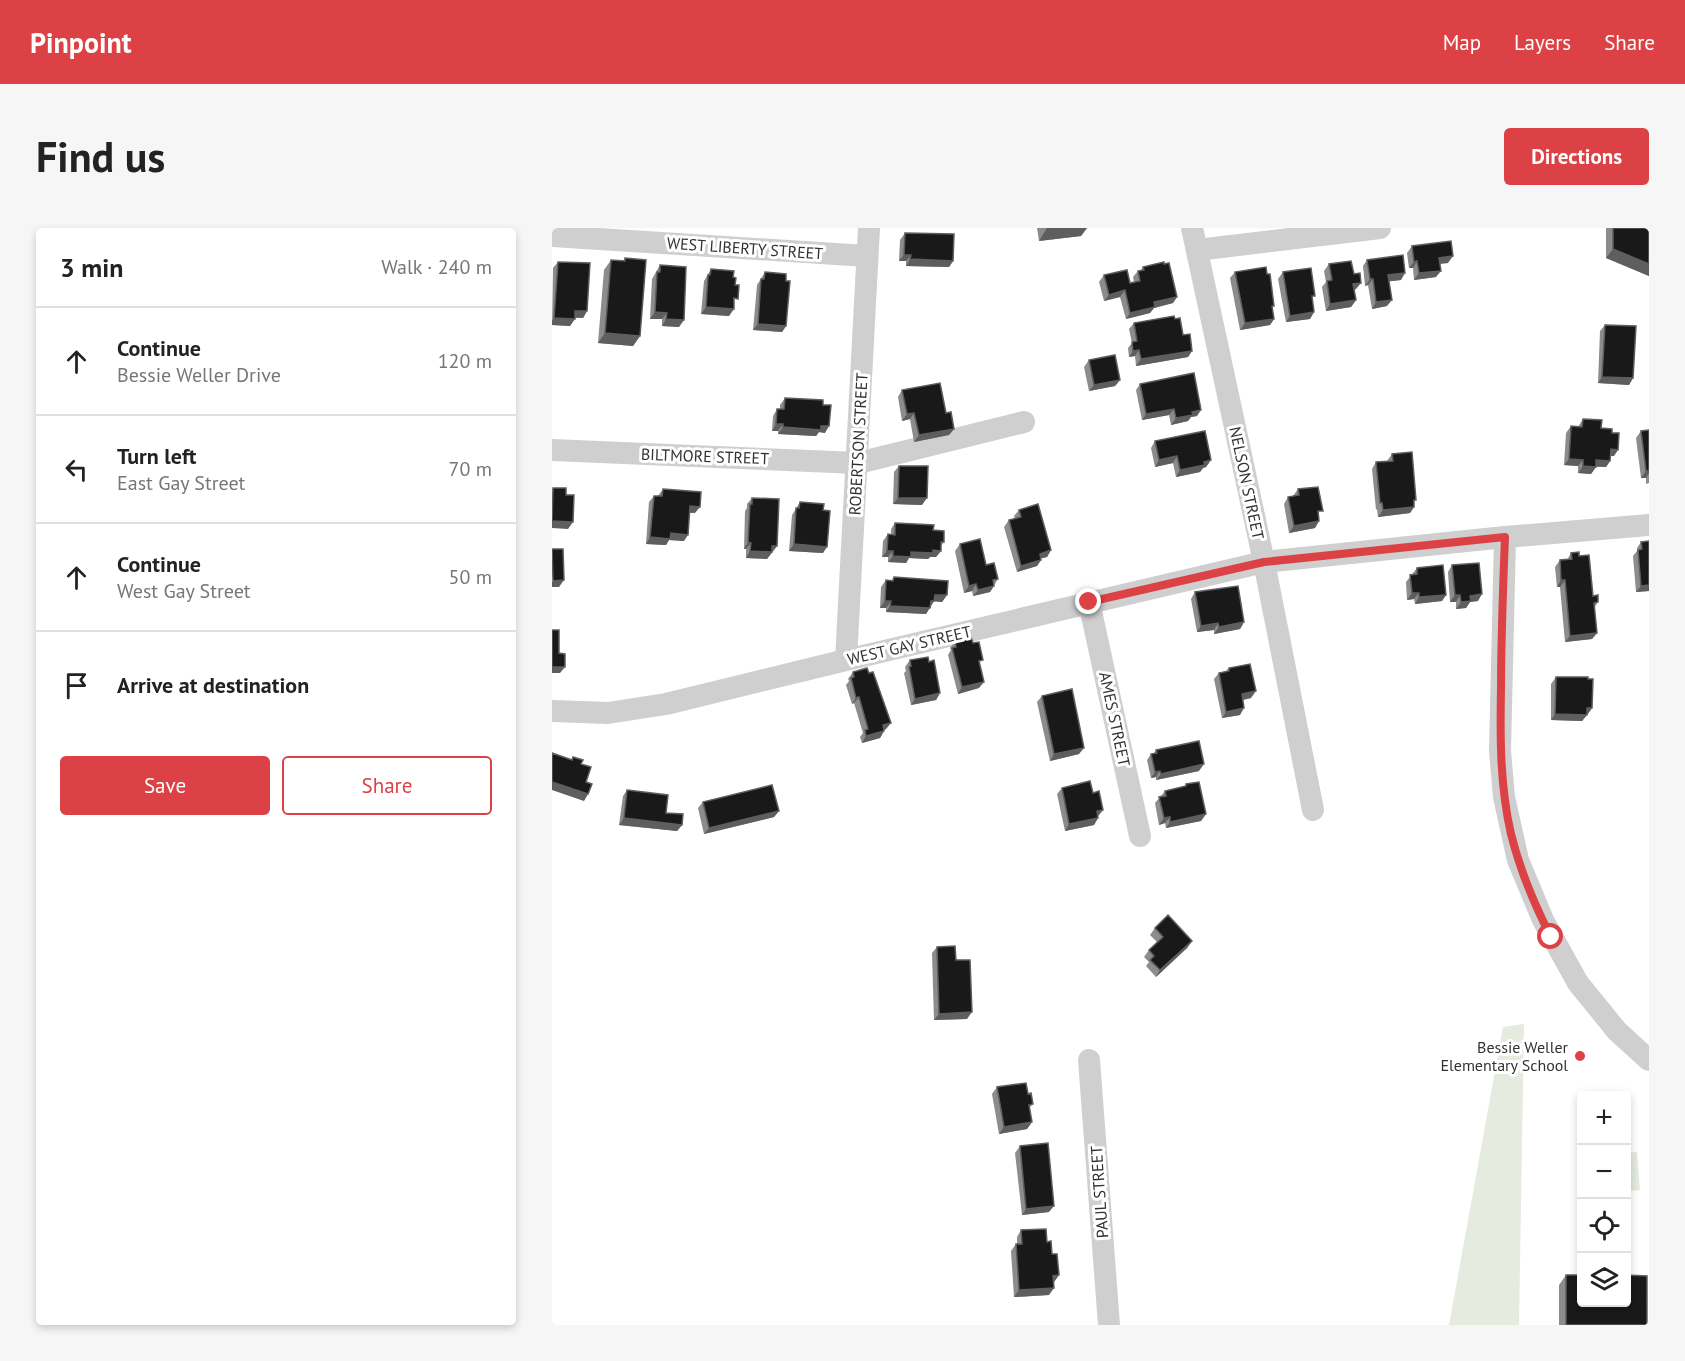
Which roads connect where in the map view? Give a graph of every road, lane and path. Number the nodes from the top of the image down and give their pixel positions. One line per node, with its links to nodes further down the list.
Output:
1 (869, 228): 6 (street, ROBERTSON STREET)
2 (1192, 228): 5 (street, NELSON STREET)
3 (1380, 228): 5 (street)
4 (552, 236): 6 (street, WEST LIBERTY STREET)
5 (1197, 250): 12 (street, NELSON STREET)
6 (867, 256): 9 (street, ROBERTSON STREET)
7 (1024, 422): 9 (street, BILTMORE STREET)
8 (552, 450): 9 (street, BILTMORE STREET)
9 (858, 463): 14 (street, ROBERTSON STREET)
10 (1649, 525): 11 (street, WEST GAY STREET)
11 (1505, 537): 12 (street, WEST GAY STREET); 19 (street)
12 (1264, 562): 13 (street, WEST GAY STREET); 16 (street, NELSON STREET)
13 (1089, 602): 14 (street, WEST GAY STREET); 17 (street, AMES STREET)
14 (846, 660): 15 (street, WEST GAY STREET)
15 (552, 711)
16 (1313, 810)
17 (1140, 836)
18 (1089, 1060): 20 (street, PAUL STREET)
19 (1649, 1060)
20 (1109, 1325)

